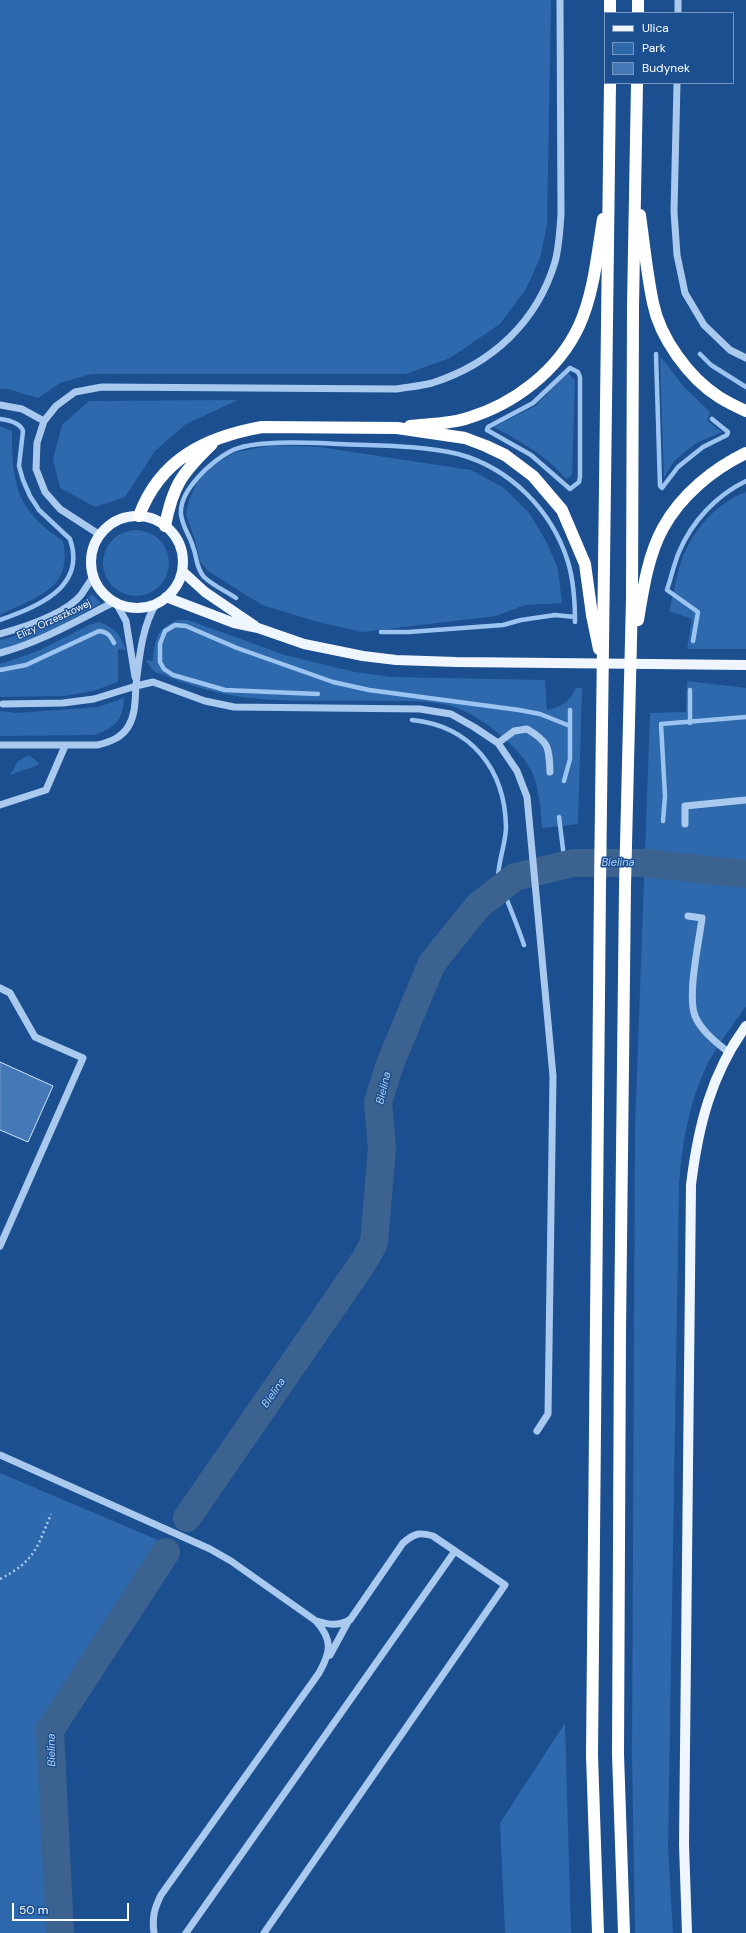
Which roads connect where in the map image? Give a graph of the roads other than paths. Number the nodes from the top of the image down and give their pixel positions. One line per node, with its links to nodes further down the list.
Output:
1 (560, 0): 16 (street)
2 (610, 0): 5 (highway)
3 (638, 0): 6 (highway)
4 (678, 0): 7 (street)
5 (610, 12)
6 (638, 12)
7 (678, 12)
8 (610, 84): 11 (highway)
9 (637, 84): 12 (highway)
10 (677, 84): 13 (street)
11 (609, 177): 17 (highway); 33 (highway)
12 (635, 177): 15 (highway); 32 (highway)
13 (746, 358)
14 (0, 405): 16 (street)
15 (746, 411)
16 (44, 421): 22 (street)
17 (397, 428): 18 (highway); 33 (highway)
18 (219, 438): 20 (highway); 21 (highway)
19 (746, 453): 32 (highway)
20 (139, 516): 21 (main road); 22 (main road)
21 (165, 526): 23 (main road)
22 (100, 535): 24 (main road)
23 (182, 571): 25 (main road); 28 (main road)
24 (93, 577): 26 (main road); 29 (street, Elizy Orzeszkowej)
25 (166, 597): 27 (main road); 28 (main road)
26 (115, 603): 27 (main road); 30 (street, Elizy Orzeszkowej); 34 (street)
27 (156, 604): 34 (street)
28 (258, 628): 31 (main road)
29 (0, 634)
30 (0, 653)
31 (746, 665)
32 (631, 671): 58 (highway)
33 (604, 672): 57 (highway)
34 (136, 686): 35 (street); 36 (street); 38 (street)
35 (3, 704)
36 (498, 743): 39 (street); 48 (street)
37 (0, 745): 38 (street)
38 (65, 746): 41 (street)
39 (550, 772)
40 (746, 800): 42 (street)
41 (0, 805)
42 (685, 824)
43 (688, 916): 46 (street)
44 (0, 988): 47 (street)
45 (746, 1026): 46 (main road)
46 (728, 1052): 59 (main road)
47 (0, 1246)
48 (537, 1431)
49 (0, 1455): 52 (street)
50 (455, 1551): 51 (street); 55 (street); 56 (street)
51 (350, 1620): 52 (street); 53 (street)
52 (316, 1621): 53 (street)
53 (328, 1658): 54 (street)
54 (154, 1933)
55 (186, 1933)
56 (264, 1933)
57 (598, 1933)
58 (624, 1933)
59 (687, 1933)

